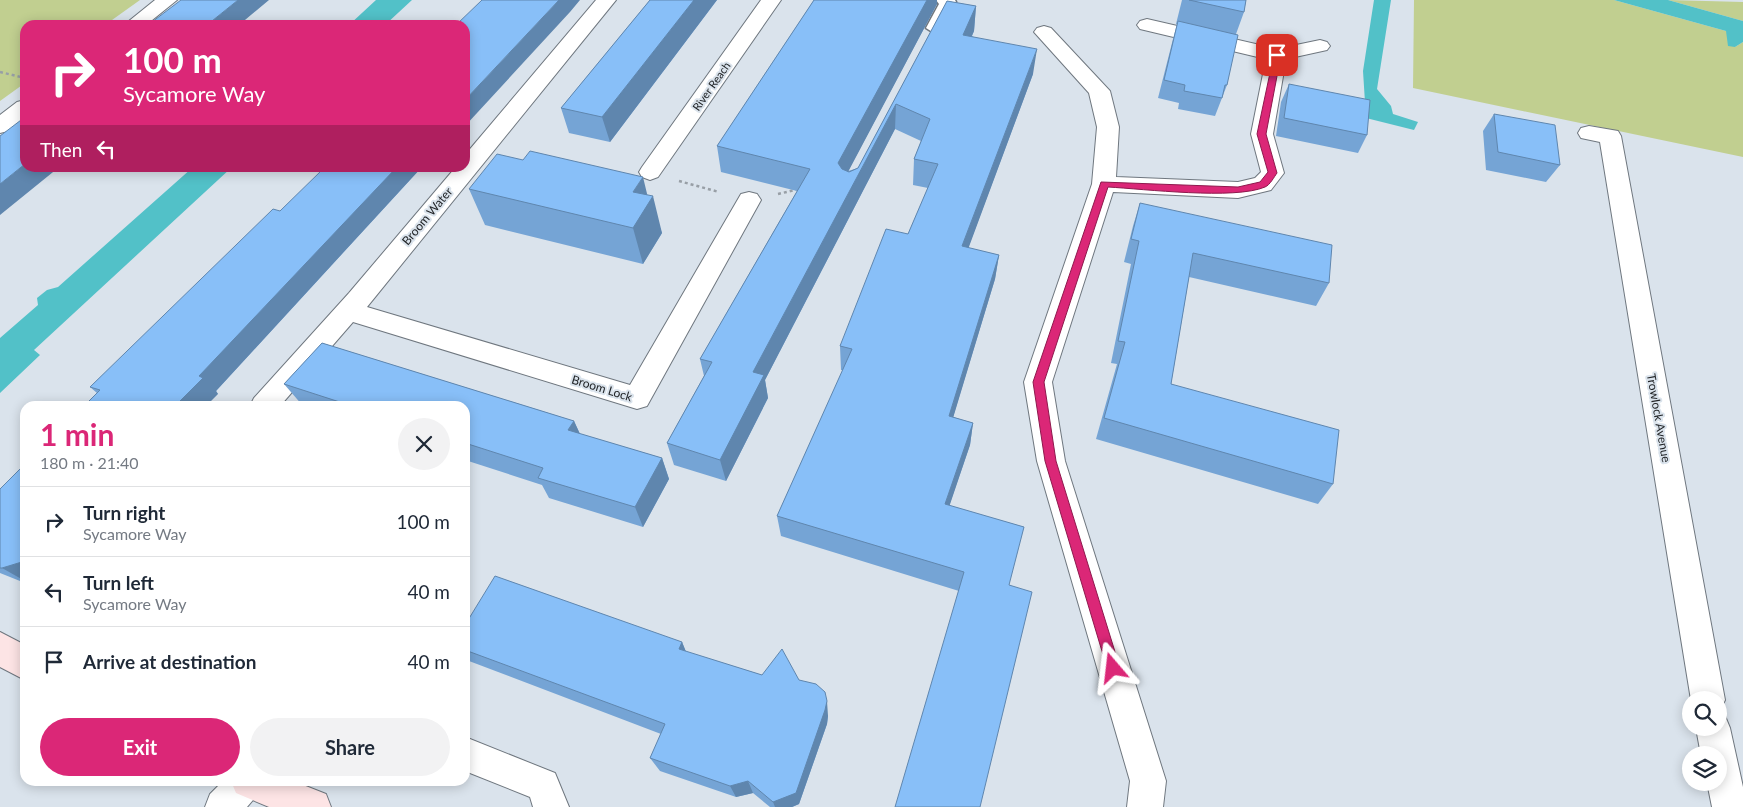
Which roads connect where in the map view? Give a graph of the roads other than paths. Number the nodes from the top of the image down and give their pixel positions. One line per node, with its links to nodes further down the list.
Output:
1 (168, 0): 5 (street)
2 (606, 0): 14 (street, Broom Water)
3 (771, 0): 16 (street, River Reach)
4 (944, 0): 8 (lane)
5 (141, 20)
6 (1147, 25): 10 (street)
7 (1044, 32): 17 (street)
8 (926, 44)
9 (1320, 46): 10 (street)
10 (1277, 55): 17 (street)
11 (20, 111): 12 (street)
12 (0, 126)
13 (1610, 136): 23 (street, Trowlock Avenue)
14 (470, 164)
15 (463, 172): 19 (street, Broom Water)
16 (650, 172)
17 (1104, 184): 31 (street)
18 (748, 200): 19 (street, Broom Lock)
19 (348, 311): 20 (street, Broom Water)
20 (268, 401)
21 (0, 648): 22 (street)
22 (20, 661)
23 (1706, 691)
24 (470, 756): 30 (street)
25 (243, 786): 28 (street)
26 (260, 786): 29 (street)
27 (1726, 791): 32 (street)
28 (223, 807)
29 (312, 807)
30 (551, 807)
31 (1146, 807)
32 (1730, 807)

